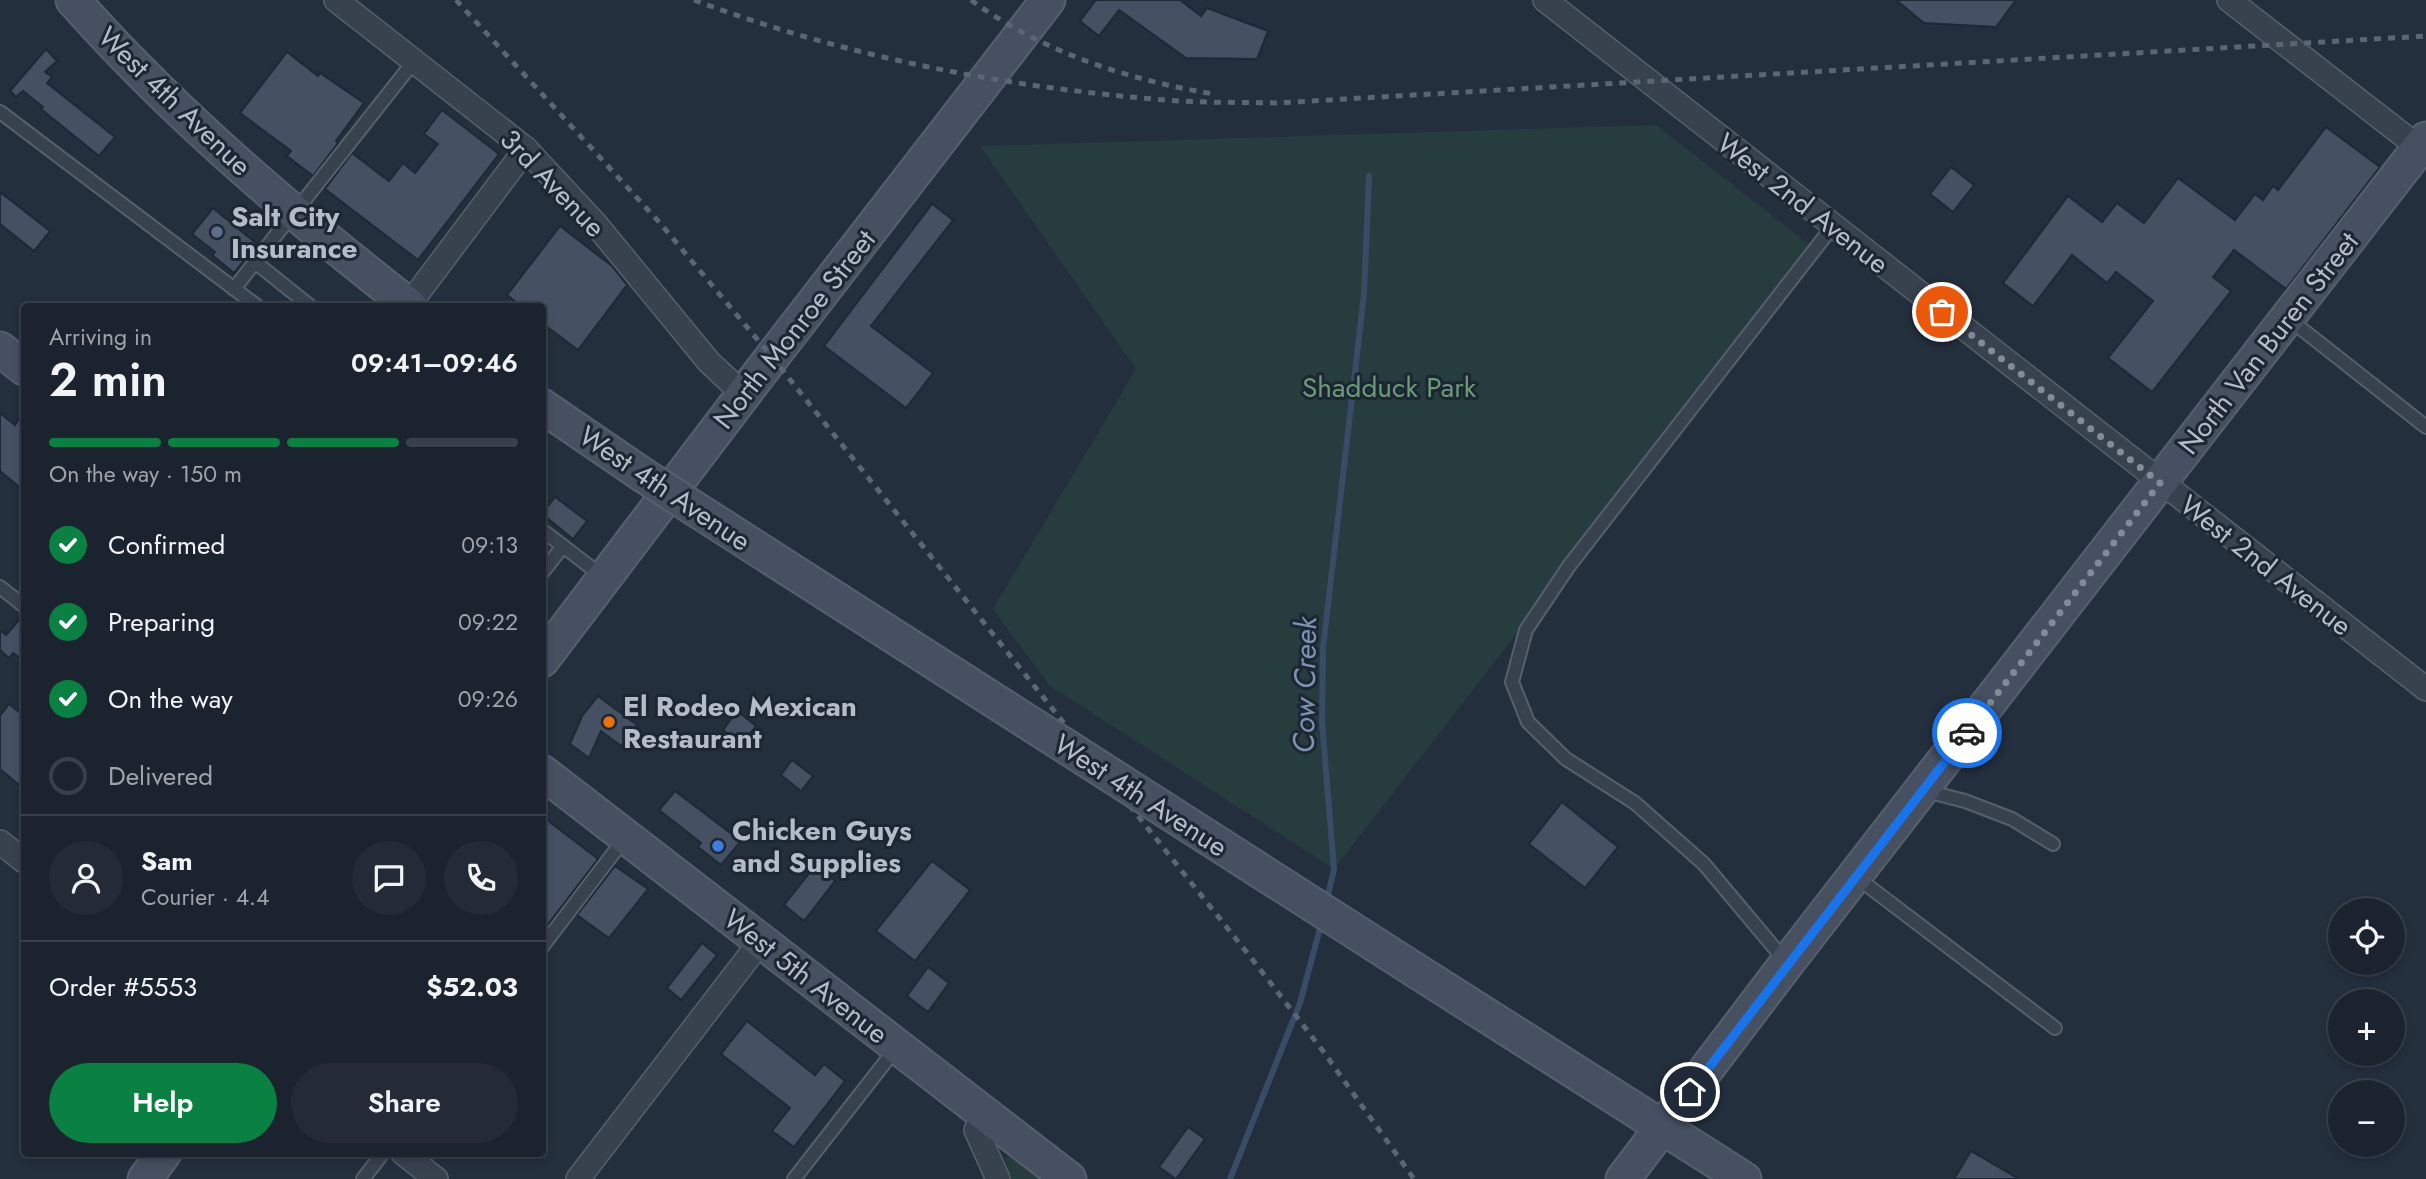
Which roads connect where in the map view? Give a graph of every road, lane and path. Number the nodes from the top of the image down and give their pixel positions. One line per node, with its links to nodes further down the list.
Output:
1 (73, 0): 10 (street, West 4th Avenue)
2 (336, 0): 6 (street, 3rd Avenue)
3 (1048, 0): 21 (street, North Monroe Street)
4 (1545, 0): 11 (street, West 2nd Avenue)
5 (2229, 0): 8 (street)
6 (415, 60): 9 (street, 3rd Avenue); 10 (lane)
7 (0, 112): 13 (lane)
8 (2424, 147): 18 (street, North Van Buren Street)
9 (526, 149): 17 (street); 21 (street, 3rd Avenue)
10 (294, 212): 12 (lane); 16 (street, West 4th Avenue)
11 (1833, 226): 24 (street, West 2nd Avenue); 42 (lane)
12 (255, 262): 13 (lane); 15 (lane)
13 (234, 289): 14 (lane)
14 (253, 303)
15 (306, 303)
16 (405, 303)
17 (411, 303)
18 (2288, 318): 23 (lane); 24 (street, North Van Buren Street)
19 (0, 349): 20 (street)
20 (21, 366)
21 (743, 394): 28 (street, North Monroe Street)
22 (546, 409): 46 (street, West 4th Avenue, bridge)
23 (2426, 427)
24 (2160, 483): 32 (street, West 2nd Avenue); 34 (street, North Van Buren Street)
25 (546, 533): 26 (lane)
26 (563, 546): 27 (lane); 28 (lane)
27 (546, 568)
28 (605, 579): 31 (street, North Monroe Street)
29 (0, 587): 30 (lane)
30 (21, 604)
31 (546, 655)
32 (2426, 689)
33 (546, 775): 35 (street, West 5th Avenue)
34 (1922, 790): 37 (lane); 39 (street, North Van Buren Street)
35 (625, 837): 40 (street, West 5th Avenue); 41 (lane)
36 (0, 842): 38 (street)
37 (2053, 844)
38 (21, 859)
39 (1855, 876): 42 (street, North Van Buren Street); 43 (lane)
40 (761, 941): 44 (street, West 5th Avenue); 53 (street)
41 (546, 942)
42 (1787, 963): 46 (street, North Van Buren Street)
43 (2055, 1028)
44 (897, 1046): 45 (street, West 5th Avenue); 54 (lane)
45 (986, 1116): 55 (street); 56 (street, West 5th Avenue)
46 (1663, 1128): 57 (street, North Van Buren Street); 58 (street, West 4th Avenue)
47 (161, 1157): 50 (street)
48 (380, 1157): 51 (lane)
49 (408, 1157): 52 (street)
50 (145, 1179)
51 (363, 1179)
52 (436, 1179)
53 (578, 1179)
54 (794, 1179)
55 (998, 1179)
56 (1069, 1179)
57 (1623, 1179)
58 (1744, 1179)

